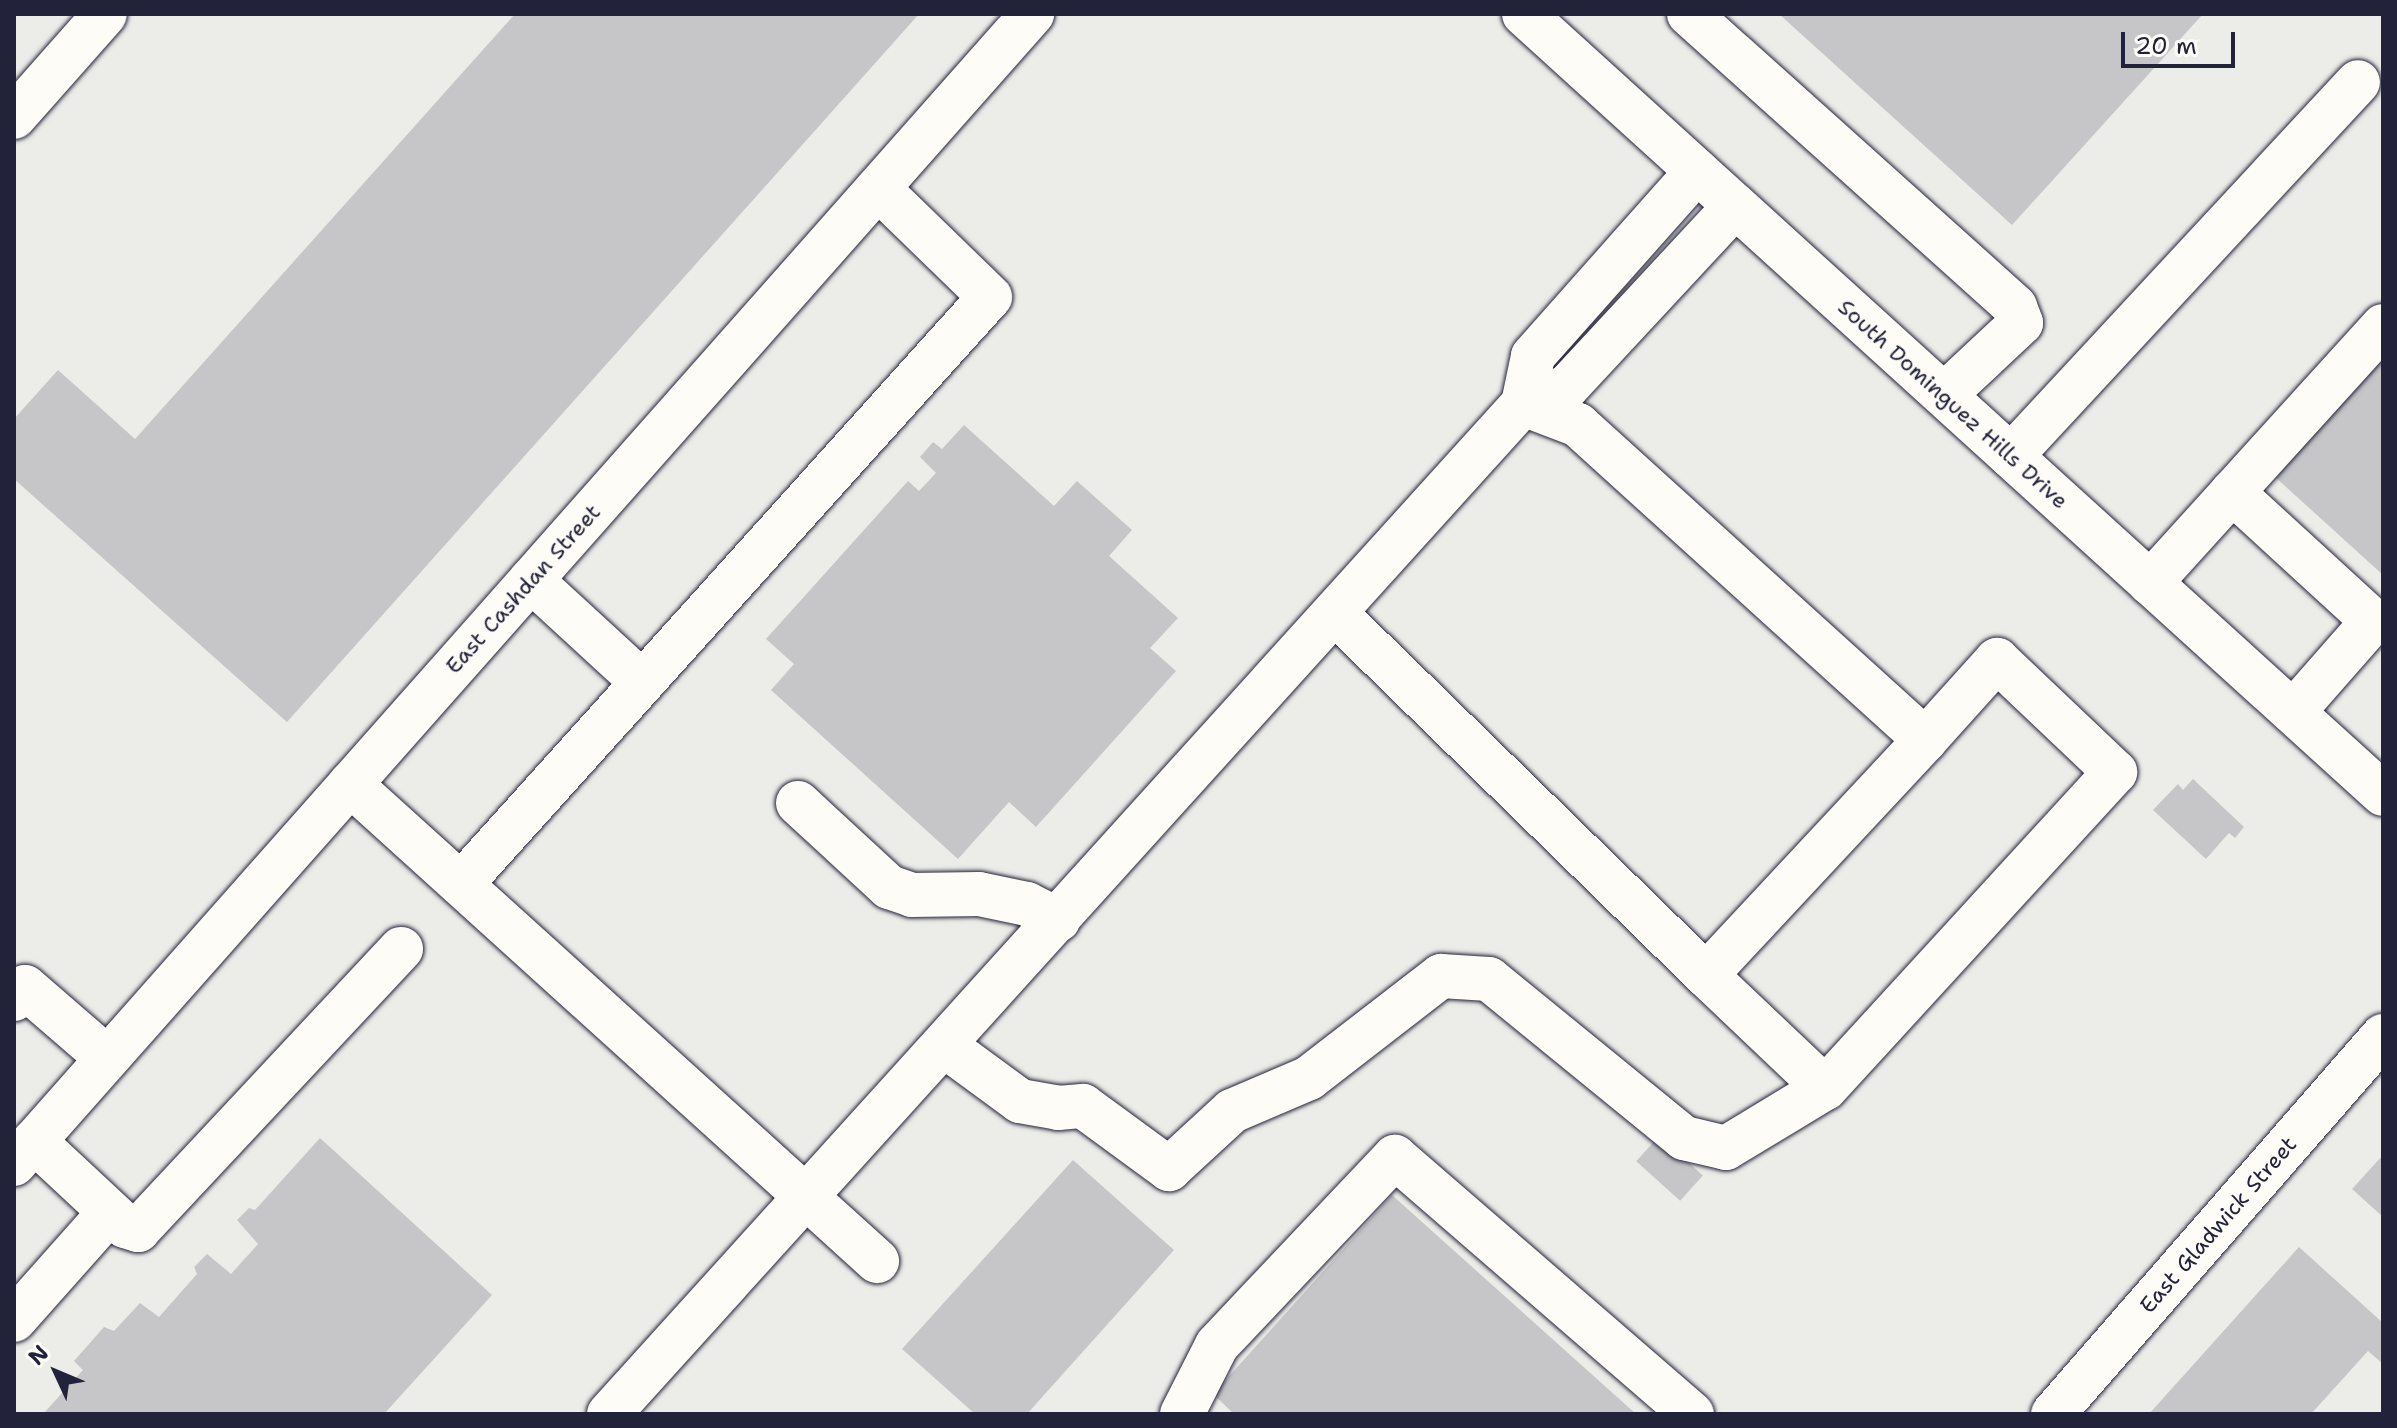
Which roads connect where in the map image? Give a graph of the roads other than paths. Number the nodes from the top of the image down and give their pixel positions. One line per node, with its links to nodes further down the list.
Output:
1 (105, 14): 6 (street)
2 (1032, 14): 8 (street, East Cashdan Street)
3 (1524, 14): 7 (street, South Dominguez Hills Drive)
4 (1689, 14): 11 (street)
5 (2358, 82): 13 (street)
6 (14, 117)
7 (1697, 171): 9 (street, South Dominguez Hills Drive); 12 (street)
8 (878, 188): 15 (street, East Cashdan Street); 18 (street)
9 (1735, 206): 11 (street, South Dominguez Hills Drive); 12 (street)
10 (2383, 326): 14 (street)
11 (1944, 395): 13 (street, South Dominguez Hills Drive)
12 (1523, 404): 17 (street); 20 (street)
13 (2011, 456): 16 (street, South Dominguez Hills Drive)
14 (2232, 492): 16 (street); 19 (street)
15 (531, 580): 18 (street); 21 (street, East Cashdan Street)
16 (2150, 583): 19 (street, South Dominguez Hills Drive)
17 (1335, 613): 25 (street); 27 (street)
18 (642, 682): 24 (street)
19 (2293, 712): 22 (street, South Dominguez Hills Drive)
20 (1925, 740): 27 (street); 32 (street)
21 (350, 784): 24 (street); 31 (street, East Cashdan Street)
22 (2383, 794)
23 (798, 803): 25 (street)
24 (461, 884): 34 (street)
25 (1058, 920): 30 (street)
26 (401, 949): 35 (street)
27 (1706, 975): 32 (street)
28 (18, 987): 31 (street)
29 (2383, 1036): 41 (street, East Gladwick Street)
30 (945, 1046): 32 (street); 34 (street)
31 (107, 1058): 33 (street, East Cashdan Street)
32 (1825, 1088)
33 (24, 1152): 35 (street)
34 (807, 1198): 36 (street); 38 (street)
35 (110, 1212): 37 (street)
36 (877, 1261)
37 (14, 1320)
38 (609, 1414)
39 (1182, 1414): 40 (street)
40 (1692, 1414)
41 (2053, 1414)

